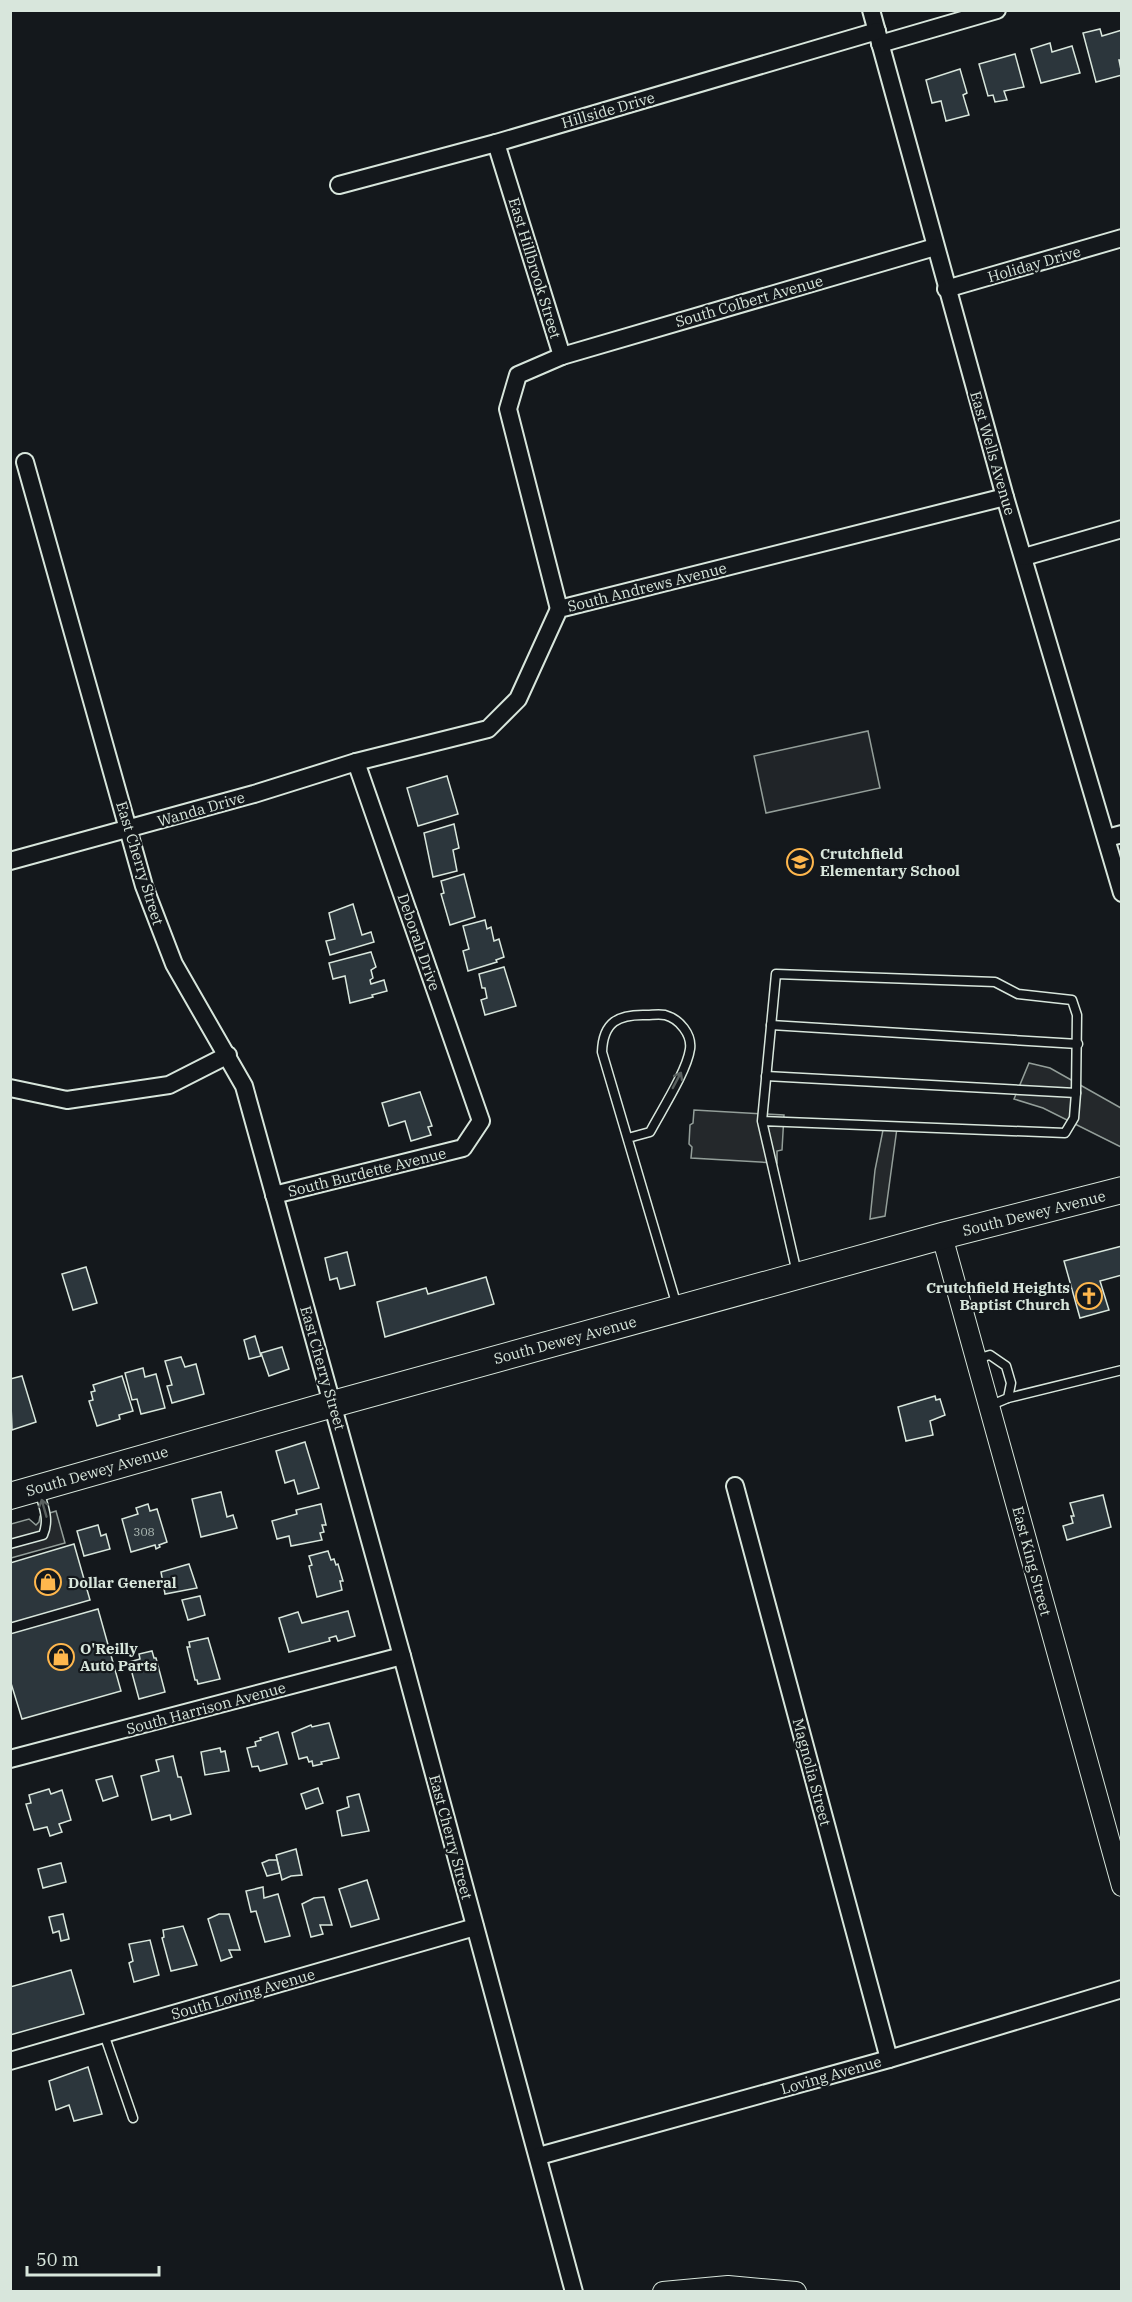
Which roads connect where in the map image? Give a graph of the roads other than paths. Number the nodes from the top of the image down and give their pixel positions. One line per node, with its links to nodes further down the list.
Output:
1 (871, 10): 3 (street, East Wells Avenue)
2 (998, 10): 3 (street, Hillside Drive)
3 (878, 37): 4 (street, Hillside Drive); 7 (street, East Wells Avenue)
4 (496, 143): 5 (street, Hillside Drive); 9 (street, East Hillbrook Street)
5 (339, 185)
6 (1122, 238): 8 (street, Holiday Drive)
7 (935, 247): 8 (street, East Wells Avenue); 9 (street, South Colbert Avenue)
8 (946, 289): 11 (street, East Wells Avenue)
9 (562, 356): 14 (street, East Hillbrook Street)
10 (25, 462): 16 (street, East Cherry Street)
11 (1005, 497): 13 (street, East Wells Avenue); 14 (street, South Andrews Avenue)
12 (1122, 529): 13 (street)
13 (1024, 557): 17 (street, East Wells Avenue)
14 (559, 609): 15 (street, South Andrews Avenue)
15 (356, 762): 16 (street, Wanda Drive); 26 (street, Deborah Drive)
16 (129, 830): 18 (street, Wanda Drive); 22 (street, East Cherry Street)
17 (1114, 836): 19 (street, East Wells Avenue)
18 (10, 861)
19 (1122, 893)
20 (771, 1025): 21 (lane); 21 (lane); 23 (lane)
21 (1078, 1044): 25 (lane)
22 (228, 1055): 24 (street); 30 (street, East Cherry Street)
23 (766, 1076): 25 (lane); 27 (lane)
24 (10, 1088)
25 (1076, 1093): 27 (lane)
26 (482, 1121): 30 (street, South Burdette Avenue)
27 (762, 1121): 32 (lane)
28 (628, 1138): 28 (lane, one-way to 28); 33 (lane)
29 (1122, 1190): 31 (main road, South Dewey Avenue)
30 (274, 1195): 37 (street, East Cherry Street)
31 (942, 1236): 32 (main road, South Dewey Avenue); 34 (street, East King Street)
32 (798, 1276): 33 (main road, South Dewey Avenue)
33 (678, 1309): 37 (main road, South Dewey Avenue)
34 (976, 1359): 36 (lane); 38 (street, East King Street)
35 (1122, 1370): 36 (lane)
36 (1008, 1398): 38 (lane)
37 (333, 1404): 40 (main road, South Dewey Avenue); 43 (street, East Cherry Street)
38 (989, 1406): 45 (street, East King Street)
39 (735, 1486): 49 (street, Magnolia Street)
40 (38, 1488): 41 (main road, South Dewey Avenue); 42 (lane, one-way to 40)
41 (10, 1496)
42 (10, 1544)
43 (402, 1656): 44 (street, South Harrison Avenue); 46 (street, East Cherry Street)
44 (10, 1759)
45 (1122, 1886)
46 (475, 1927): 48 (street, South Loving Avenue); 52 (street, East Cherry Street)
47 (1122, 1989): 49 (street, Loving Avenue)
48 (104, 2034): 50 (street, South Loving Avenue); 51 (lane)
49 (889, 2059): 52 (street, Loving Avenue)
50 (10, 2061)
51 (133, 2118)
52 (539, 2156): 53 (street, East Cherry Street)
53 (574, 2292)
54 (663, 2292): 55 (street)
55 (796, 2292)

